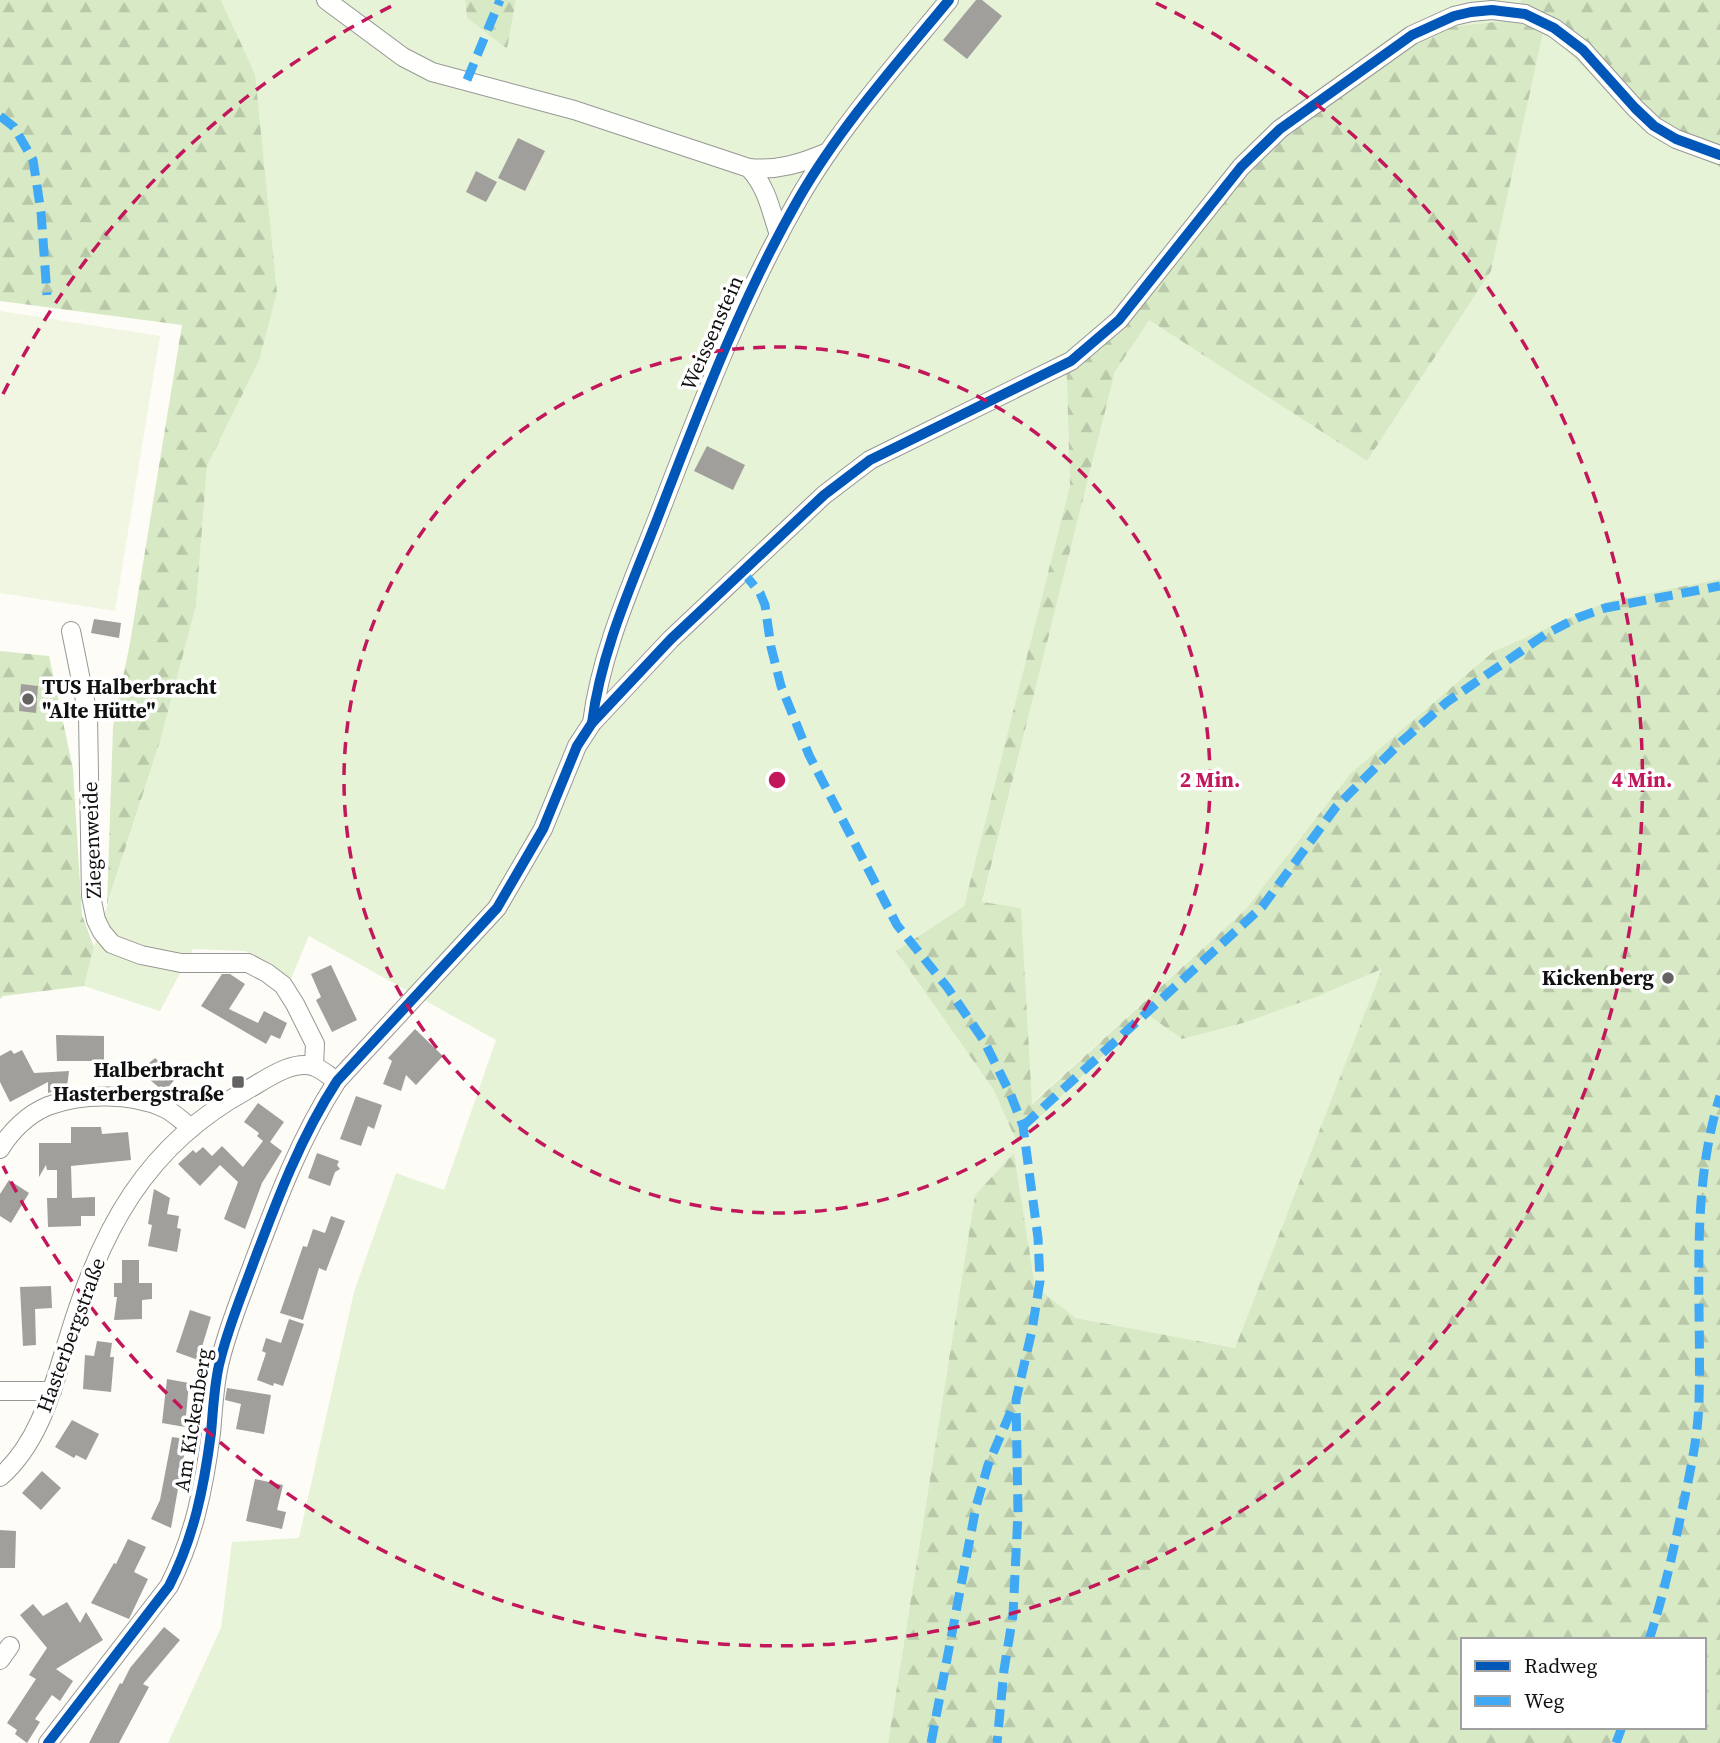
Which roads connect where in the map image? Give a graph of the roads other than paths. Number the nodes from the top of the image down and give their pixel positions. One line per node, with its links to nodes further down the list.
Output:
1 (326, 0): 5 (street)
2 (949, 0): 3 (street, Weissenstein)
3 (828, 152): 5 (street); 6 (street, Weissenstein)
4 (1720, 155): 8 (street)
5 (749, 168): 6 (street)
6 (779, 235): 8 (street, Weissenstein)
7 (71, 631): 9 (street, Ziegenweide)
8 (592, 723): 10 (street, Am Kickenberg)
9 (314, 1066): 10 (street); 11 (street, Hasterbergstraße)
10 (337, 1081): 16 (street, Am Kickenberg)
11 (190, 1127): 12 (street); 14 (street, Hasterbergstraße)
12 (0, 1149)
13 (0, 1391): 14 (street)
14 (52, 1391): 15 (street, Hasterbergstraße)
15 (0, 1477)
16 (48, 1743)

